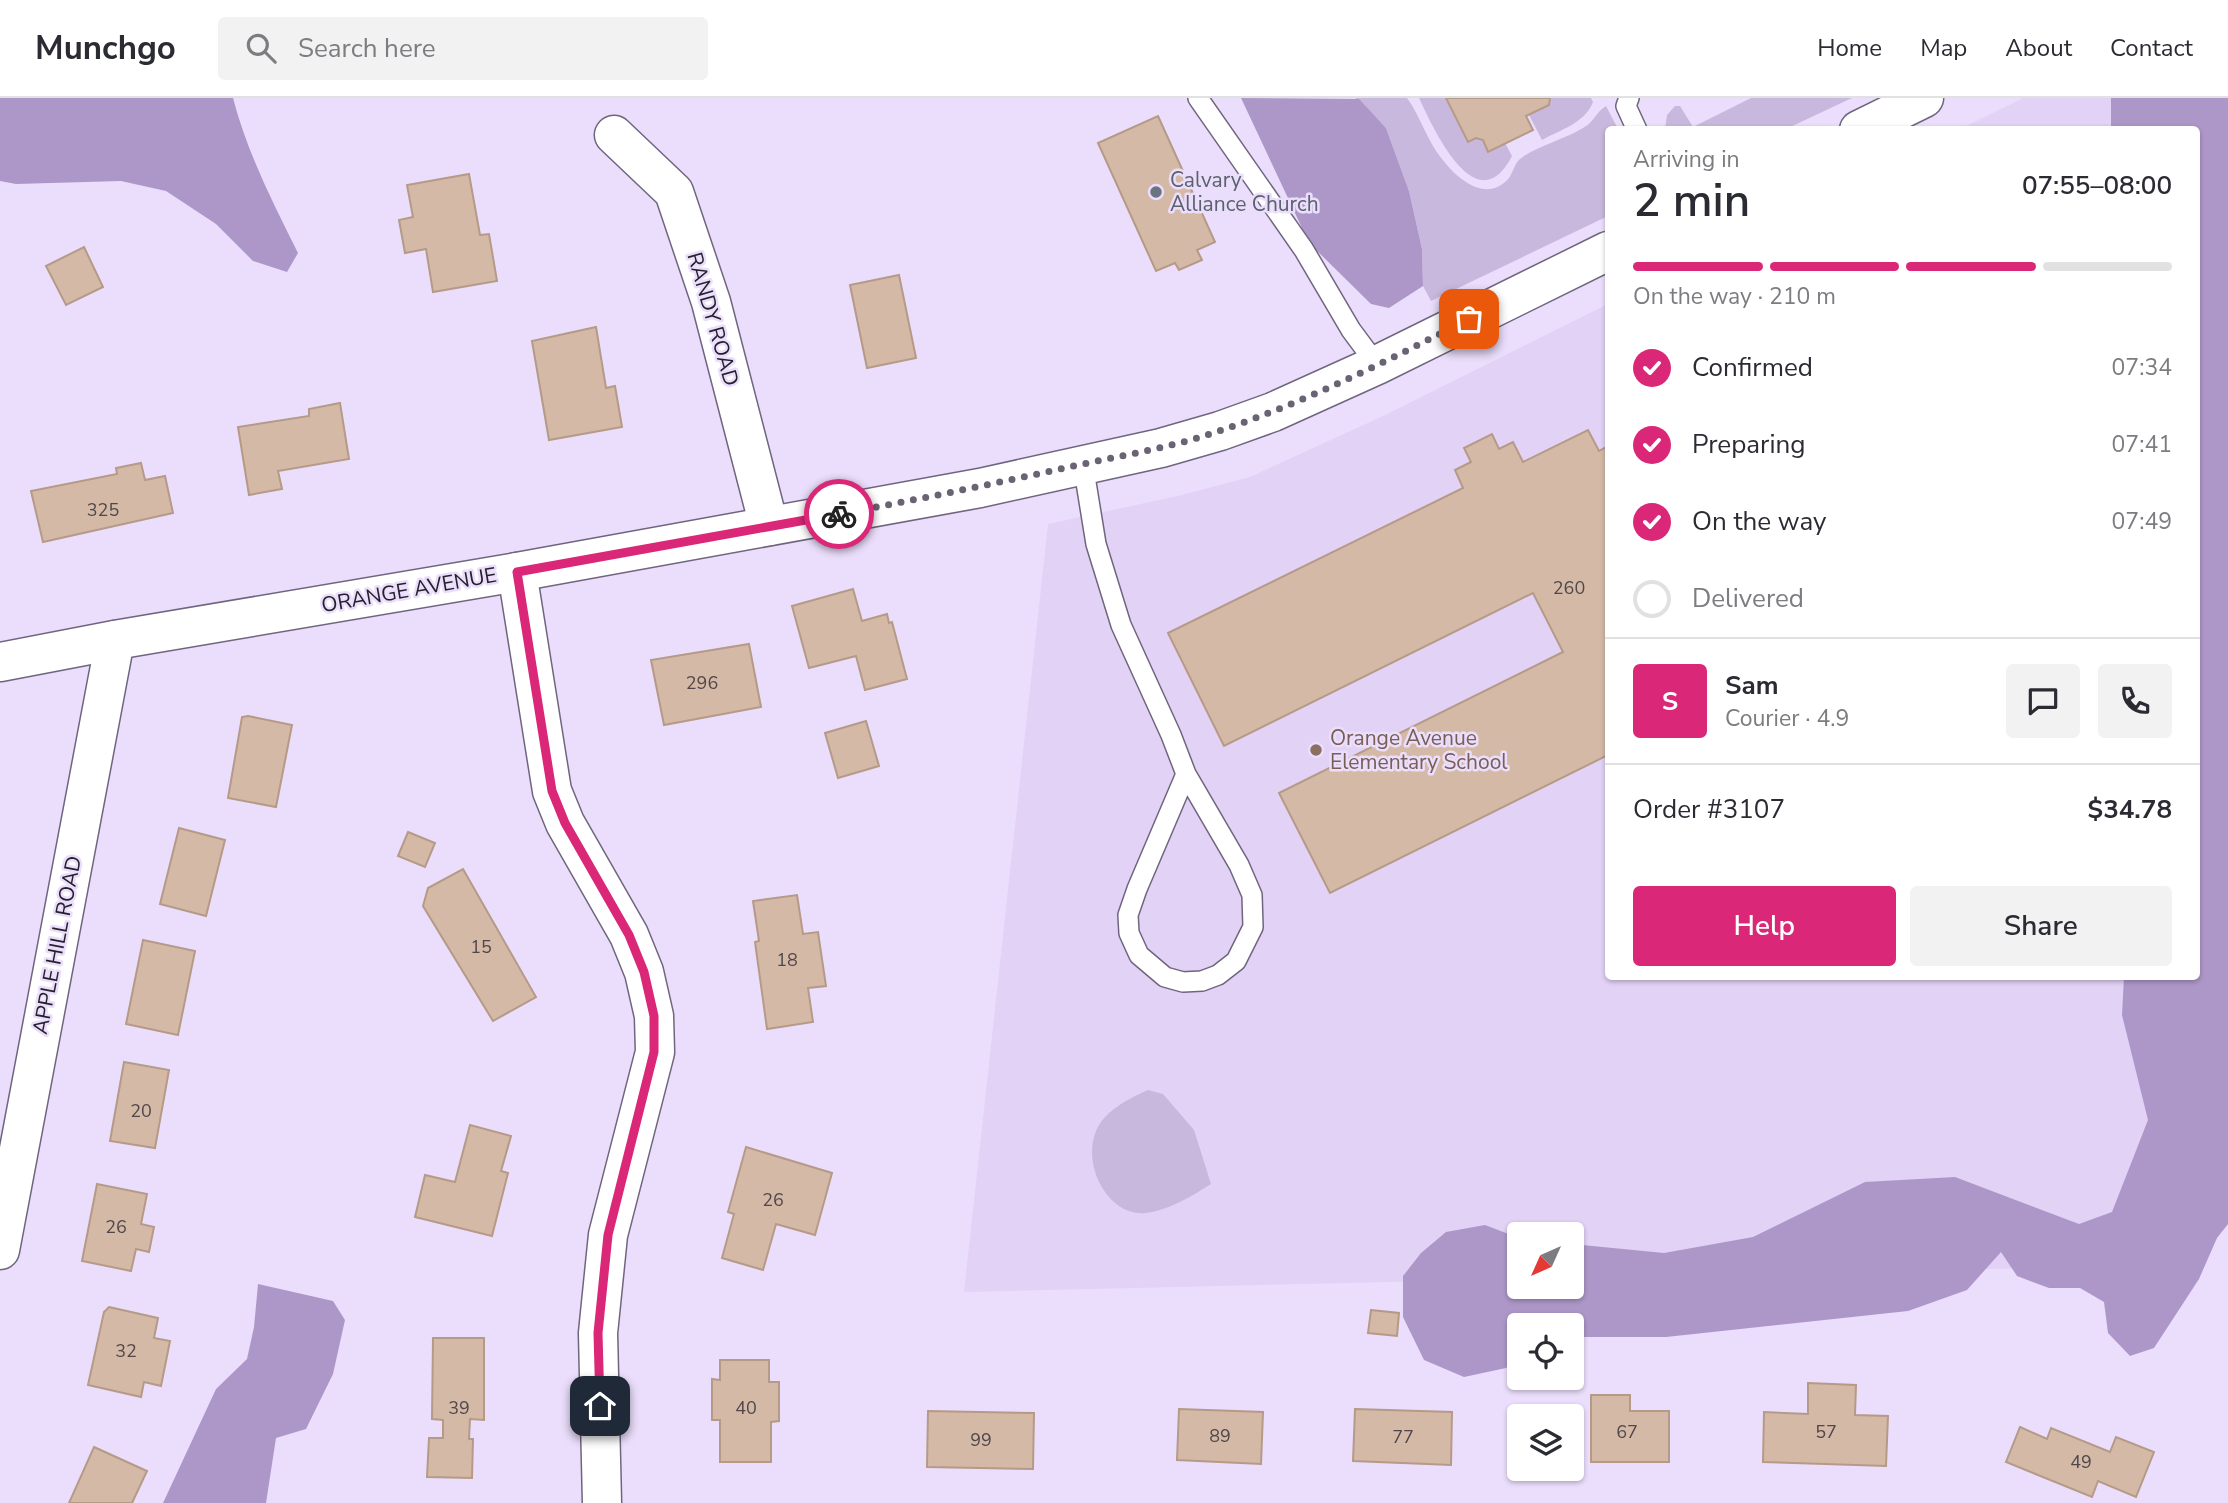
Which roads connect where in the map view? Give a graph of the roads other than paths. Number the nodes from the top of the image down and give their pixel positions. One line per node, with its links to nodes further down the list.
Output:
1 (1198, 98): 8 (lane)
2 (1629, 98): 4 (lane)
3 (1924, 98): 5 (street)
4 (1635, 126)
5 (1867, 126)
6 (614, 135): 10 (street, RANDY ROAD)
7 (1605, 252): 8 (street, ORANGE AVENUE)
8 (1377, 365): 9 (street, ORANGE AVENUE)
9 (1083, 464): 10 (street, ORANGE AVENUE); 14 (lane)
10 (769, 526): 11 (street, ORANGE AVENUE)
11 (517, 572): 12 (street, ORANGE AVENUE); 16 (street)
12 (115, 640): 13 (street, ORANGE AVENUE); 15 (street, APPLE HILL ROAD)
13 (0, 662)
14 (1186, 774): 14 (lane)
15 (0, 1250)
16 (602, 1503)

